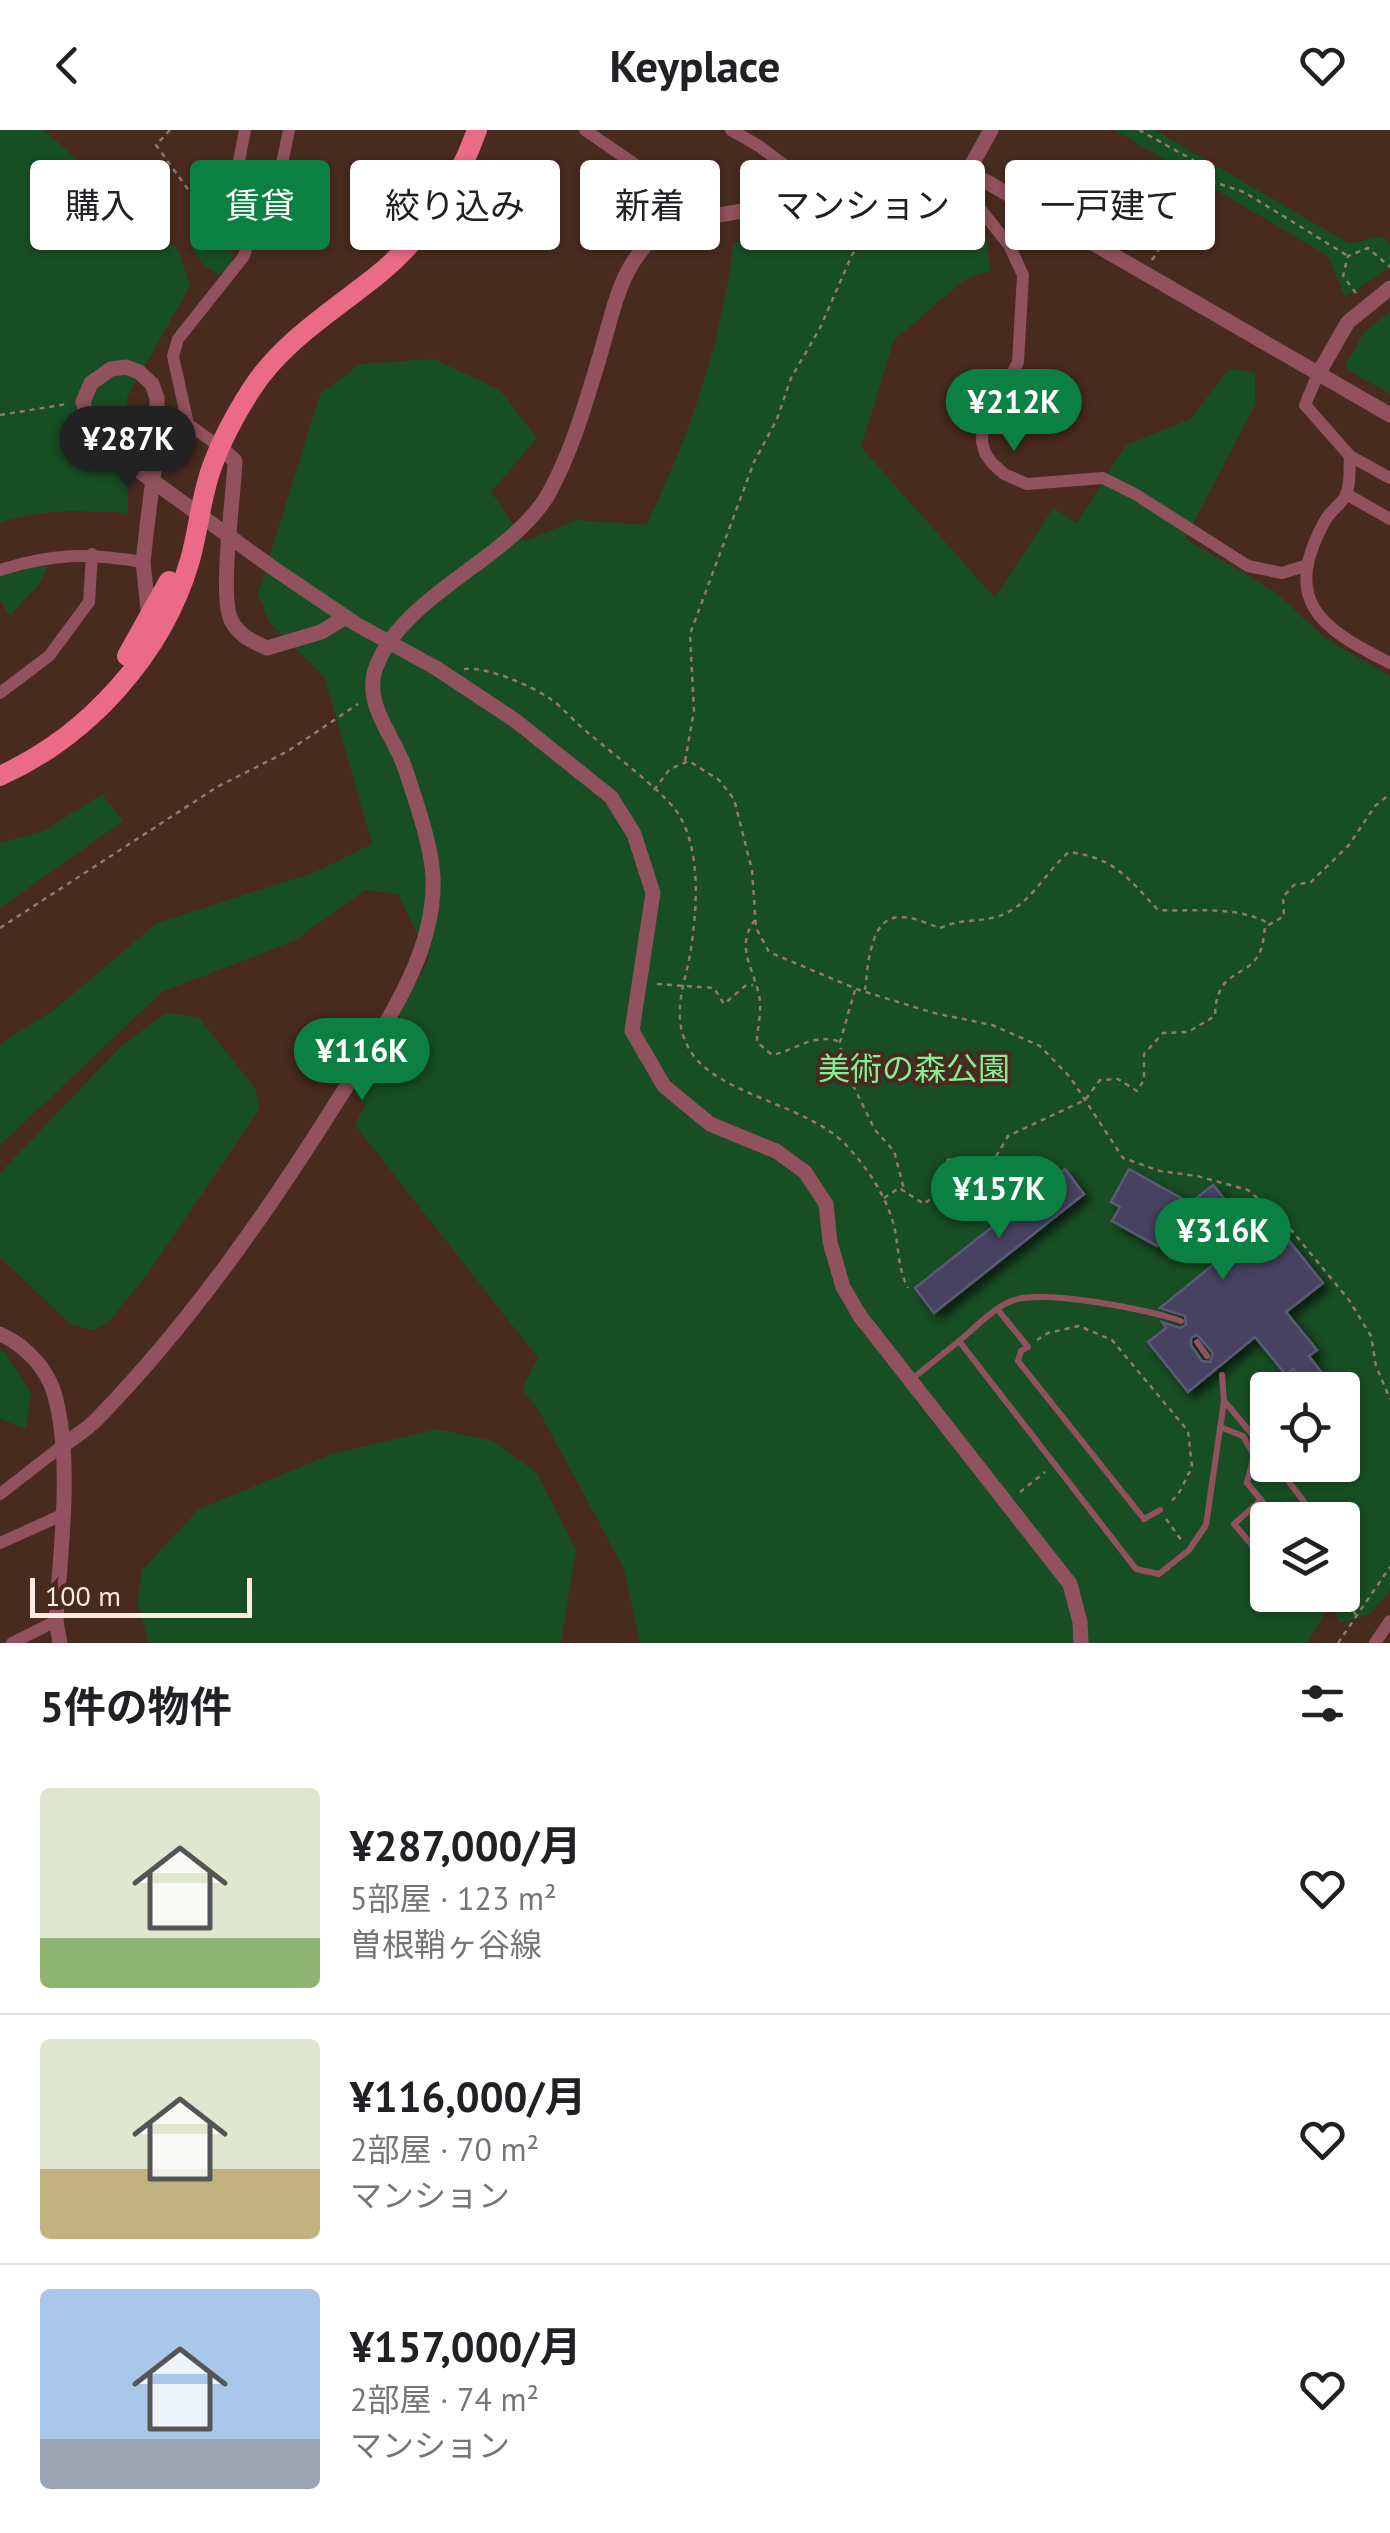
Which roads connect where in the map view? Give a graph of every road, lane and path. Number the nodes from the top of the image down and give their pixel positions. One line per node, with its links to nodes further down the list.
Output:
1 (170, 130): 17 (path)
2 (244, 130): 10 (street)
3 (289, 130): 31 (street)
4 (463, 130): 31 (main road)
5 (477, 130): 31 (main road)
6 (585, 130): 11 (street)
7 (730, 130): 12 (street)
8 (991, 130): 13 (street)
9 (1139, 130): 14 (path)
10 (239, 160)
11 (629, 160)
12 (778, 160)
13 (975, 160)
14 (1193, 160)
15 (985, 181): 27 (street)
16 (1215, 182): 22 (path)
17 (190, 193)
18 (985, 215): 38 (street)
19 (643, 250): 45 (street)
20 (856, 250): 47 (path)
21 (1158, 250): 23 (path)
22 (1348, 256): 24 (path); 26 (path)
23 (1151, 261)
24 (1390, 267)
25 (1390, 288): 27 (street)
26 (1356, 294)
27 (1318, 374): 29 (street); 32 (street)
28 (83, 402): 30 (path); 37 (street); 41 (street)
29 (1390, 414)
30 (0, 415)
31 (215, 443): 40 (main road); 41 (street); 48 (main road)
32 (1350, 456): 33 (street); 34 (street)
33 (1390, 478)
34 (1346, 494): 35 (street); 38 (street)
35 (1390, 519)
36 (92, 554): 37 (street); 39 (street); 44 (street)
37 (142, 562): 40 (street)
38 (1308, 565): 42 (street)
39 (0, 570)
40 (150, 618): 46 (main road)
41 (351, 621): 43 (street)
42 (1390, 662)
43 (443, 673): 49 (path); 54 (street)
44 (0, 693)
45 (372, 695): 53 (path); 77 (street)
46 (0, 762)
47 (684, 762): 49 (path); 51 (path)
48 (0, 776)
49 (654, 790): 55 (path)
50 (1390, 794): 52 (path)
51 (756, 918): 56 (path); 57 (path)
52 (1270, 924): 58 (path); 60 (path)
53 (0, 928)
54 (639, 983): 55 (path); 72 (street)
55 (682, 984): 56 (path); 62 (path)
56 (754, 985): 59 (path)
57 (856, 988): 58 (path); 59 (path)
58 (865, 992): 60 (path)
59 (840, 1042): 61 (path)
60 (1085, 1100): 61 (path); 73 (path)
61 (904, 1190): 62 (path)
62 (884, 1198): 63 (path)
63 (908, 1288)
64 (998, 1310): 65 (lane); 67 (lane); 69 (lane)
65 (1181, 1321)
66 (0, 1334): 77 (street)
67 (959, 1341): 72 (lane); 90 (lane)
68 (1197, 1342): 70 (lane)
69 (1028, 1347): 85 (lane); 85 (path)
70 (1207, 1356)
71 (1222, 1375): 74 (lane)
72 (912, 1380): 98 (street)
73 (1390, 1399)
74 (1224, 1401): 75 (lane); 76 (lane)
75 (1220, 1427): 82 (lane); 90 (lane)
76 (1250, 1432)
77 (62, 1446): 80 (street); 87 (street)
78 (1048, 1470): 81 (path)
79 (1289, 1482): 84 (lane)
80 (0, 1494)
81 (1018, 1494)
82 (1261, 1500): 83 (lane)
83 (1259, 1502)
84 (1304, 1502)
85 (1160, 1510): 90 (path)
86 (1250, 1510): 89 (lane)
87 (62, 1515): 88 (street); 95 (street)
88 (0, 1543)
89 (1250, 1543)
90 (1188, 1550)
91 (1390, 1568): 93 (path)
92 (1354, 1612): 93 (path)
93 (1357, 1616): 99 (path)
94 (1390, 1621): 100 (street)
95 (56, 1622): 96 (street); 97 (street)
96 (12, 1643)
97 (60, 1643)
98 (1081, 1643)
99 (1338, 1643)
100 (1374, 1643)

